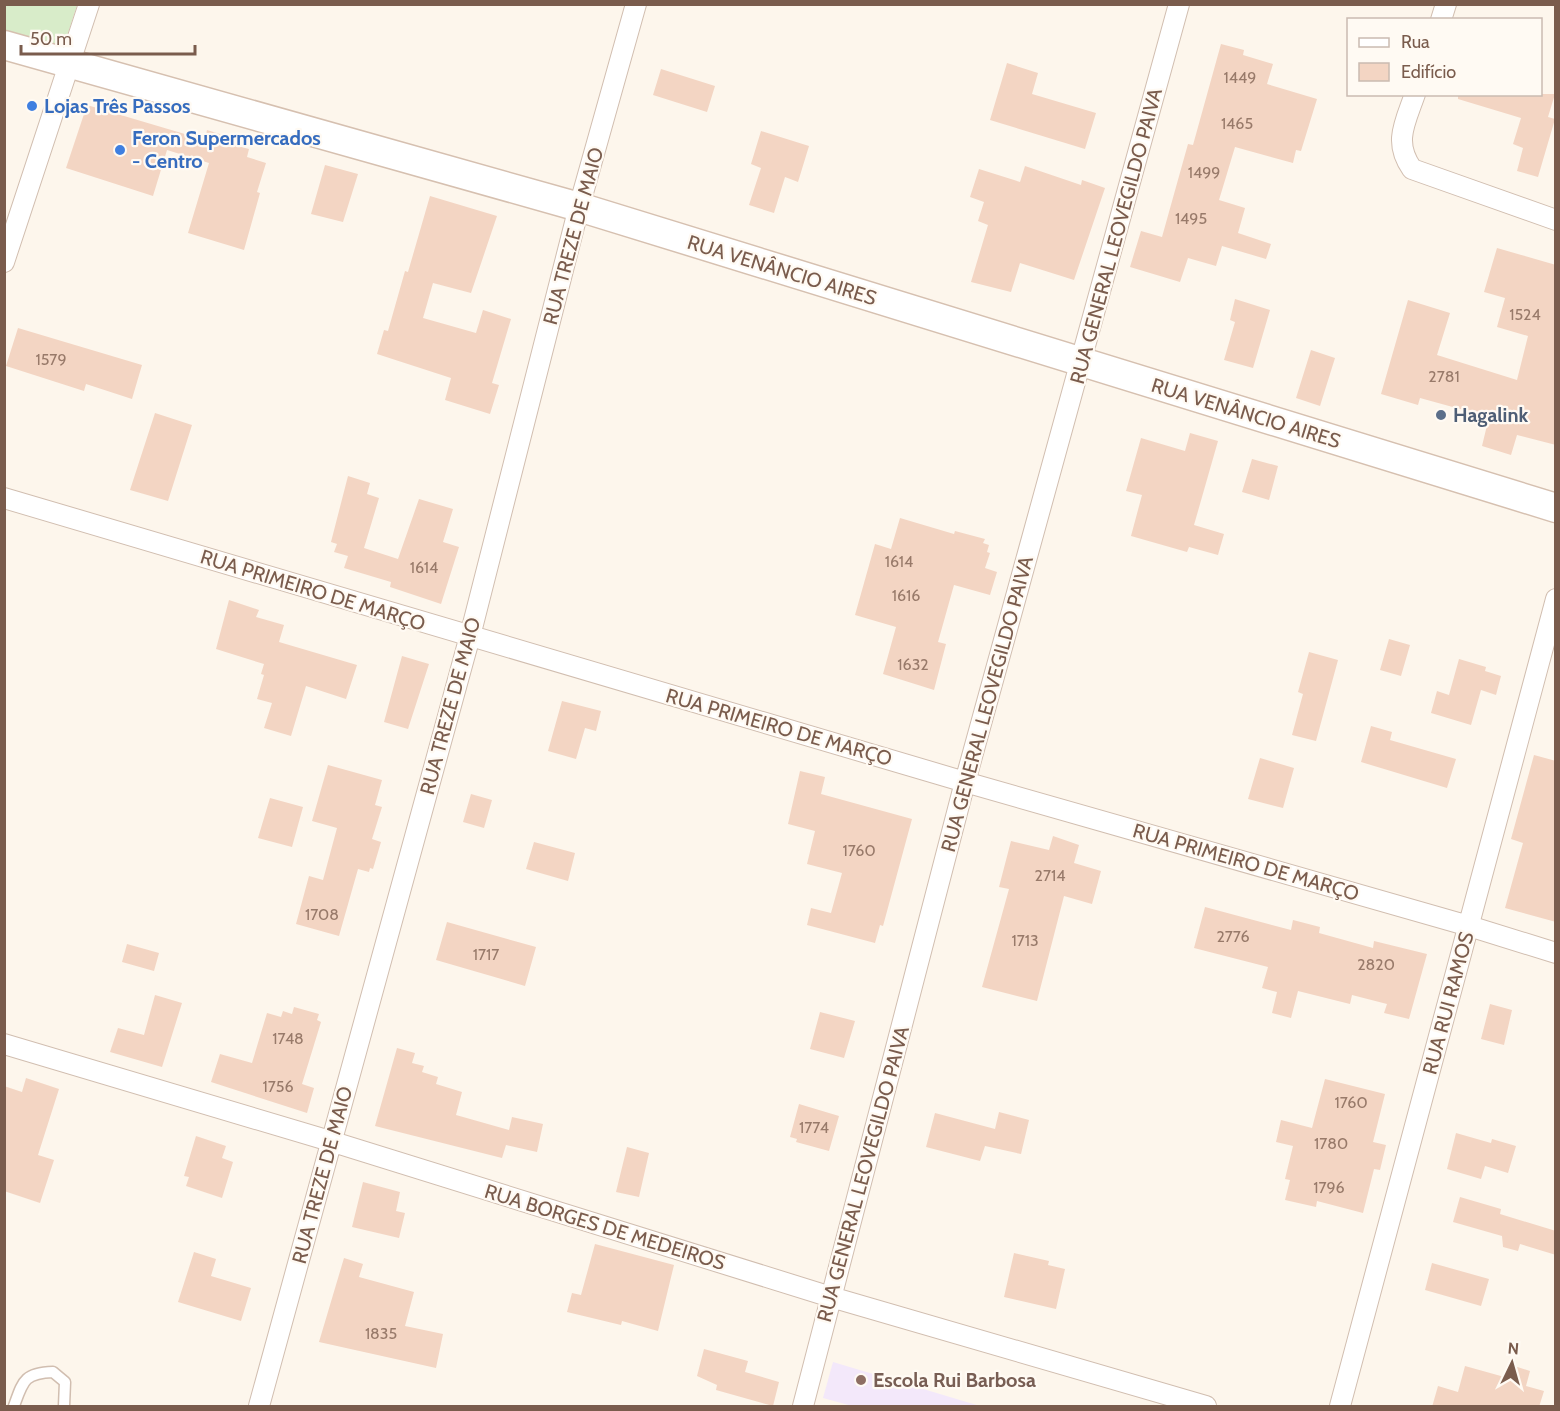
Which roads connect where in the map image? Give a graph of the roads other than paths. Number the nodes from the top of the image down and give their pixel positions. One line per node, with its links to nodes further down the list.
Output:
1 (89, 4): 5 (street)
2 (636, 4): 7 (street, RUA TREZE DE MAIO)
3 (1179, 4): 10 (street, RUA GENERAL LEOVEGILDO PAIVA)
4 (4, 45): 5 (main road, RUA VENÂNCIO AIRES)
5 (70, 63): 7 (main road, RUA VENÂNCIO AIRES); 9 (street)
6 (1414, 96): 8 (street)
7 (579, 207): 10 (main road, RUA VENÂNCIO AIRES); 14 (street, RUA TREZE DE MAIO)
8 (1556, 220)
9 (4, 262)
10 (1081, 362): 12 (main road, RUA VENÂNCIO AIRES); 15 (street, RUA GENERAL LEOVEGILDO PAIVA)
11 (4, 498): 14 (street, RUA PRIMEIRO DE MARÇO)
12 (1556, 508)
13 (1556, 599): 16 (street, RUA RUI RAMOS)
14 (470, 636): 15 (street, RUA PRIMEIRO DE MARÇO); 19 (street, RUA TREZE DE MAIO)
15 (965, 782): 16 (street, RUA PRIMEIRO DE MARÇO); 20 (street, RUA GENERAL LEOVEGILDO PAIVA)
16 (1469, 926): 17 (street, RUA PRIMEIRO DE MARÇO); 26 (street, RUA RUI RAMOS)
17 (1556, 953)
18 (4, 1044): 19 (street, RUA BORGES DE MEDEIROS)
19 (330, 1141): 20 (street, RUA BORGES DE MEDEIROS); 23 (street, RUA TREZE DE MAIO)
20 (831, 1297): 24 (street, RUA GENERAL LEOVEGILDO PAIVA); 25 (street, RUA BORGES DE MEDEIROS)
21 (14, 1407): 22 (lane)
22 (64, 1407)
23 (259, 1407)
24 (803, 1407)
25 (1206, 1407)
26 (1340, 1407)

